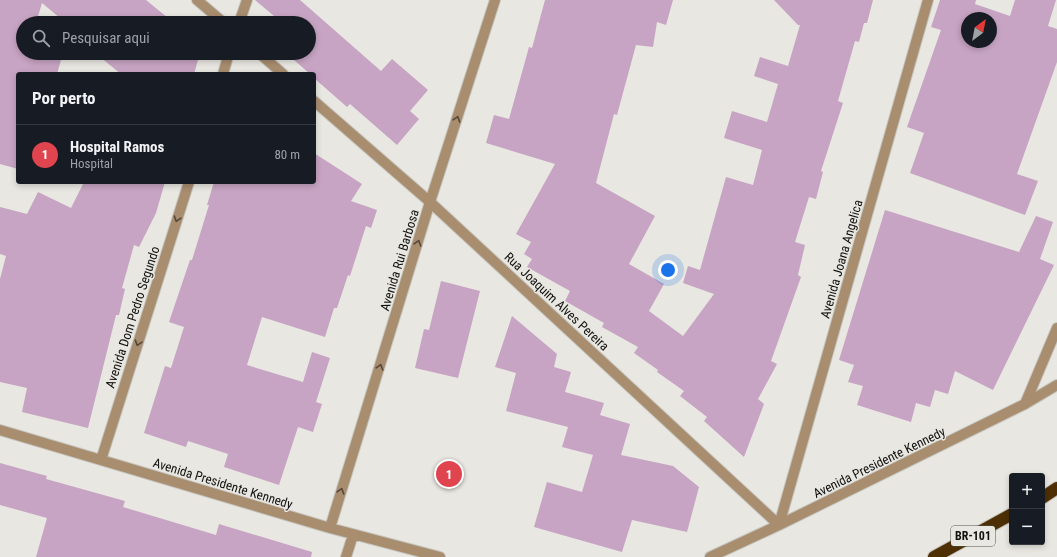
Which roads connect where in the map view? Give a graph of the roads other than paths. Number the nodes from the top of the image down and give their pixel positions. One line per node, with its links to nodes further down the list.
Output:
1 (197, 0): 5 (street)
2 (247, 0): 6 (street)
3 (495, 0): 13 (street, Avenida Rui Barbosa, one-way to 3)
4 (928, 0): 22 (street, Avenida Joana Angelica)
5 (216, 16)
6 (241, 16)
7 (227, 60): 9 (street)
8 (267, 60): 10 (street)
9 (224, 72)
10 (281, 72)
11 (316, 103): 13 (street, Rua Joaquim Alves Pereira)
12 (188, 184): 18 (street, Avenida Dom Pedro Segundo, one-way to 18)
13 (430, 202): 22 (street, Rua Joaquim Alves Pereira); 23 (street, Avenida Rui Barbosa, one-way to 13)
14 (1057, 328): 16 (street)
15 (1057, 385): 16 (street, Avenida Presidente Kennedy)
16 (1025, 404): 22 (street, Avenida Presidente Kennedy)
17 (0, 430): 18 (street, Avenida Presidente Kennedy)
18 (100, 460): 23 (street, Avenida Presidente Kennedy)
19 (1057, 488): 20 (highway)
20 (1045, 496)
21 (1009, 516): 28 (highway, BR-101)
22 (779, 525): 27 (street, Avenida Presidente Kennedy)
23 (330, 528): 24 (street, Avenida Presidente Kennedy)
24 (353, 535): 25 (street); 26 (street, Avenida Presidente Kennedy)
25 (346, 557)
26 (440, 557)
27 (710, 557)
28 (934, 557)

